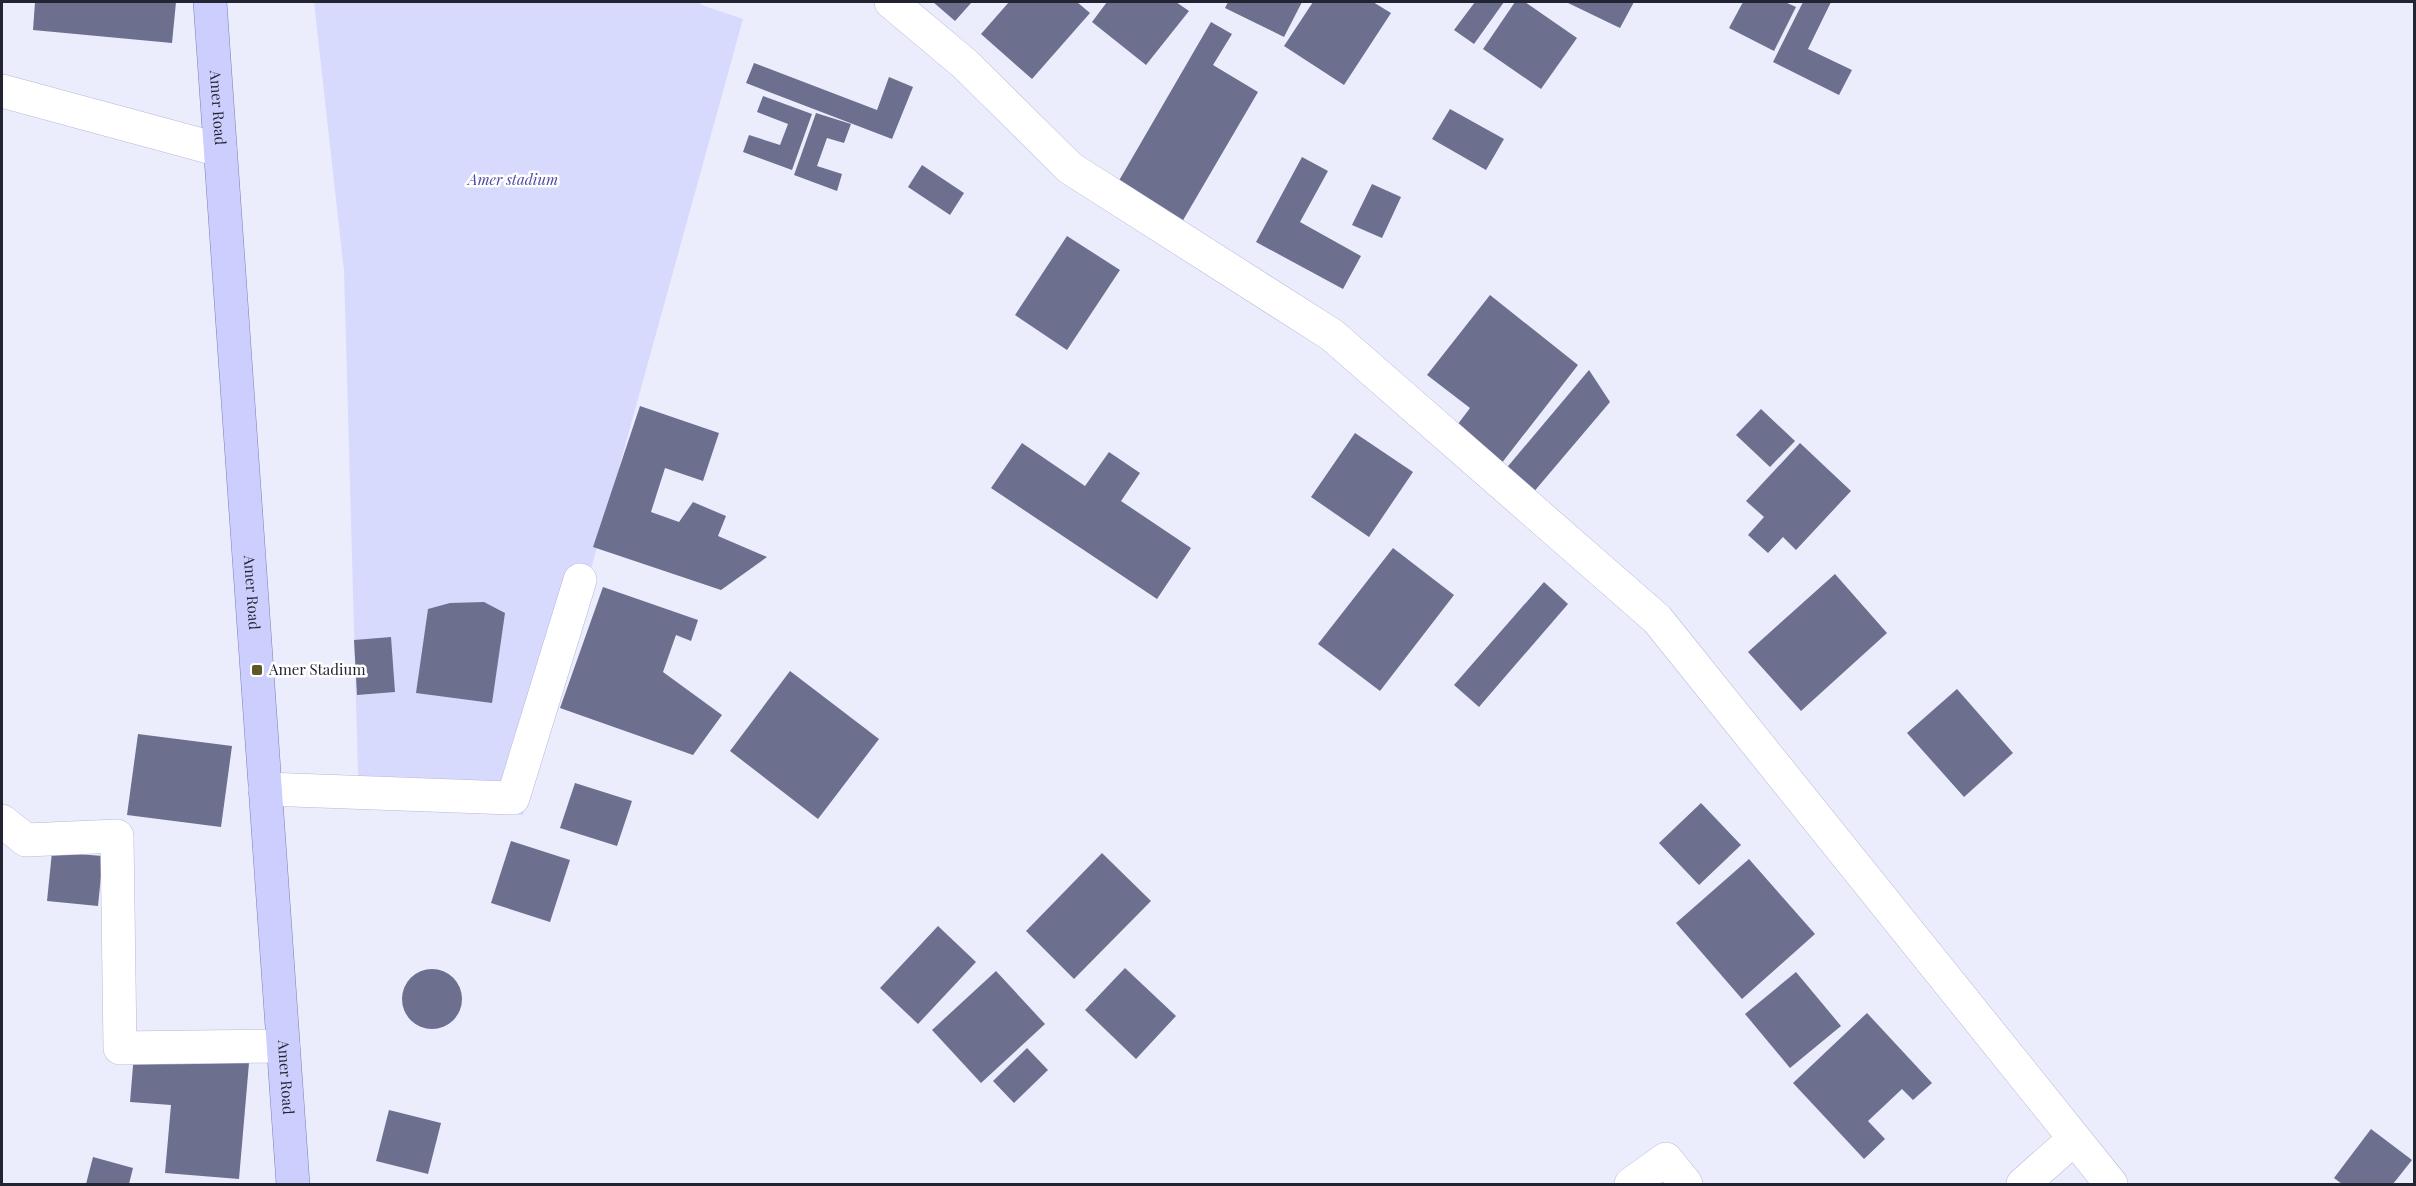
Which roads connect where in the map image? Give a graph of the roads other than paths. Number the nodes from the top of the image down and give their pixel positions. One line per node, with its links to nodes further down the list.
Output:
1 (210, 2): 4 (main road, Amer Road)
2 (891, 2): 9 (street)
3 (2, 91): 4 (street)
4 (220, 150): 6 (main road, Amer Road)
5 (580, 580): 6 (street)
6 (265, 789): 8 (main road, Amer Road)
7 (2, 821): 8 (street)
8 (283, 1046): 10 (main road, Amer Road)
9 (2074, 1139): 13 (street); 14 (street)
10 (293, 1185)
11 (1631, 1185): 12 (street)
12 (1686, 1185)
13 (2023, 1185)
14 (2111, 1185)

